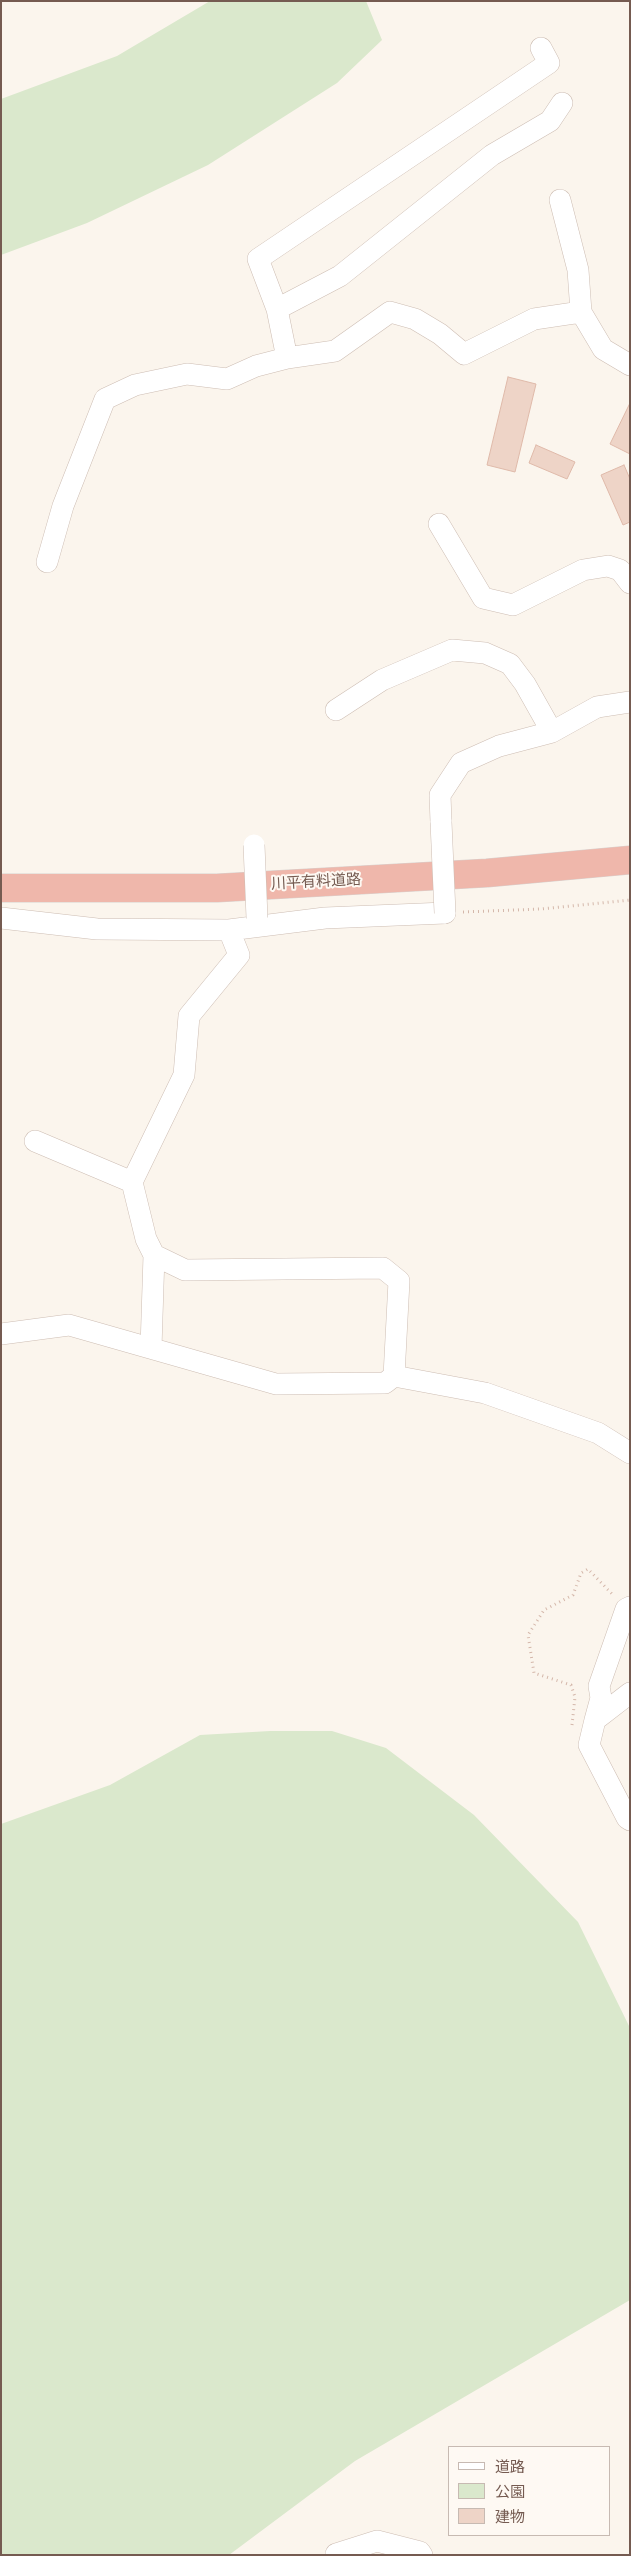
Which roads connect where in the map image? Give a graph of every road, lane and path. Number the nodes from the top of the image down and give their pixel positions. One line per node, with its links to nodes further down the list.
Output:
1 (542, 48): 4 (street)
2 (562, 102): 4 (street)
3 (560, 200): 5 (street)
4 (277, 309): 6 (street)
5 (581, 312): 6 (street); 7 (street)
6 (287, 358): 9 (street)
7 (630, 366)
8 (439, 524): 10 (street)
9 (47, 562)
10 (630, 583)
11 (630, 702): 13 (street)
12 (336, 710): 13 (street)
13 (552, 732): 23 (street, bridge)
14 (254, 845): 22 (street, bridge)
15 (630, 848): 17 (highway, 川平有料道路)
16 (630, 860): 18 (highway, 川平有料道路)
17 (1, 873)
18 (1, 888)
19 (630, 900): 20 (path)
20 (478, 911)
21 (1, 918): 23 (street)
22 (257, 918)
23 (229, 930): 25 (street)
24 (35, 1141): 25 (street)
25 (132, 1182): 26 (street)
26 (154, 1255): 28 (street); 29 (street)
27 (1, 1334): 28 (street)
28 (151, 1348): 29 (street)
29 (394, 1376): 30 (street)
30 (630, 1453)
31 (628, 1608): 33 (street); 34 (path)
32 (630, 1693): 33 (street)
33 (594, 1720): 34 (street)
34 (589, 1744): 35 (street)
35 (630, 1820)
36 (336, 2554): 37 (street)
37 (422, 2555)

